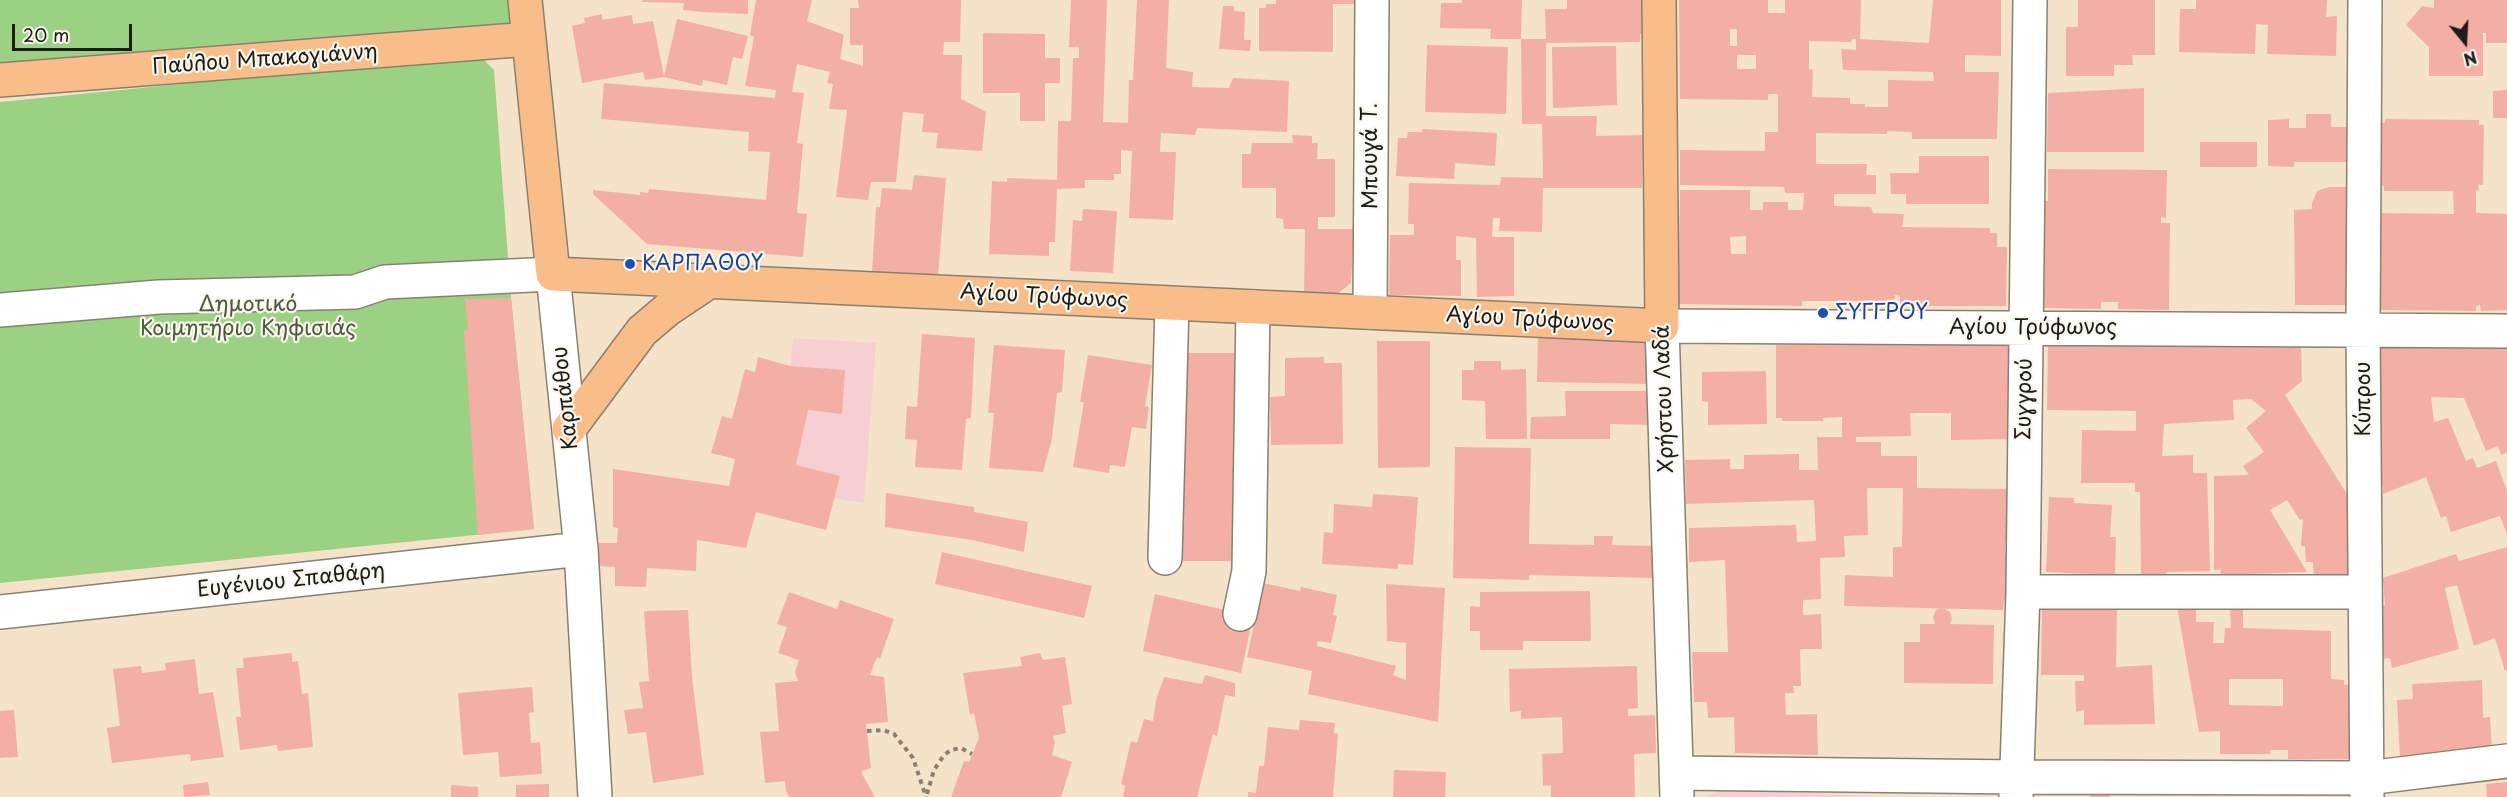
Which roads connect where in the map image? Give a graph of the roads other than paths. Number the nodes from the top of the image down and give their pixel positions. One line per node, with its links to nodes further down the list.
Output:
1 (525, 0): 6 (main road, Καρπάθου)
2 (1372, 0): 13 (street, Μπουγά Τ.)
3 (1659, 0): 14 (main road, Χρήστου Λαδά)
4 (2030, 0): 15 (street, Συγγρού)
5 (2365, 0): 16 (street, Κύπρου)
6 (529, 39): 7 (main road, Παύλου Μπακογιάννη); 8 (main road, Καρπάθου)
7 (0, 80)
8 (553, 274): 9 (main road, Αγίου Τρύφωνος); 12 (street); 18 (street, Καρπάθου)
9 (710, 281): 10 (main road, Αγίου Τρύφωνος); 18 (main road)
10 (1172, 304): 11 (main road, Αγίου Τρύφωνος); 20 (street)
11 (1252, 307): 13 (main road, Αγίου Τρύφωνος); 24 (street)
12 (0, 310)
13 (1370, 312): 14 (main road, Αγίου Τρύφωνος)
14 (1662, 326): 15 (street, Αγίου Τρύφωνος); 26 (street, Χρήστου Λαδά)
15 (2025, 328): 16 (street, Αγίου Τρύφωνος); 21 (street, Συγγρού)
16 (2363, 330): 17 (street, Αγίου Τρύφωνος); 22 (street, Κύπρου)
17 (2507, 331)
18 (569, 429): 19 (street, Καρπάθου)
19 (581, 549): 23 (street, Ευγένιου Σπαθάρη); 29 (street, Καρπάθου)
20 (1165, 558)
21 (2023, 592): 22 (street); 27 (street, Συγγρού)
22 (2365, 592): 28 (street, Κύπρου)
23 (0, 612)
24 (1240, 614)
25 (2507, 761): 28 (street)
26 (1676, 785): 27 (street)
27 (2016, 787): 28 (street)
28 (2367, 787)
29 (595, 797)

